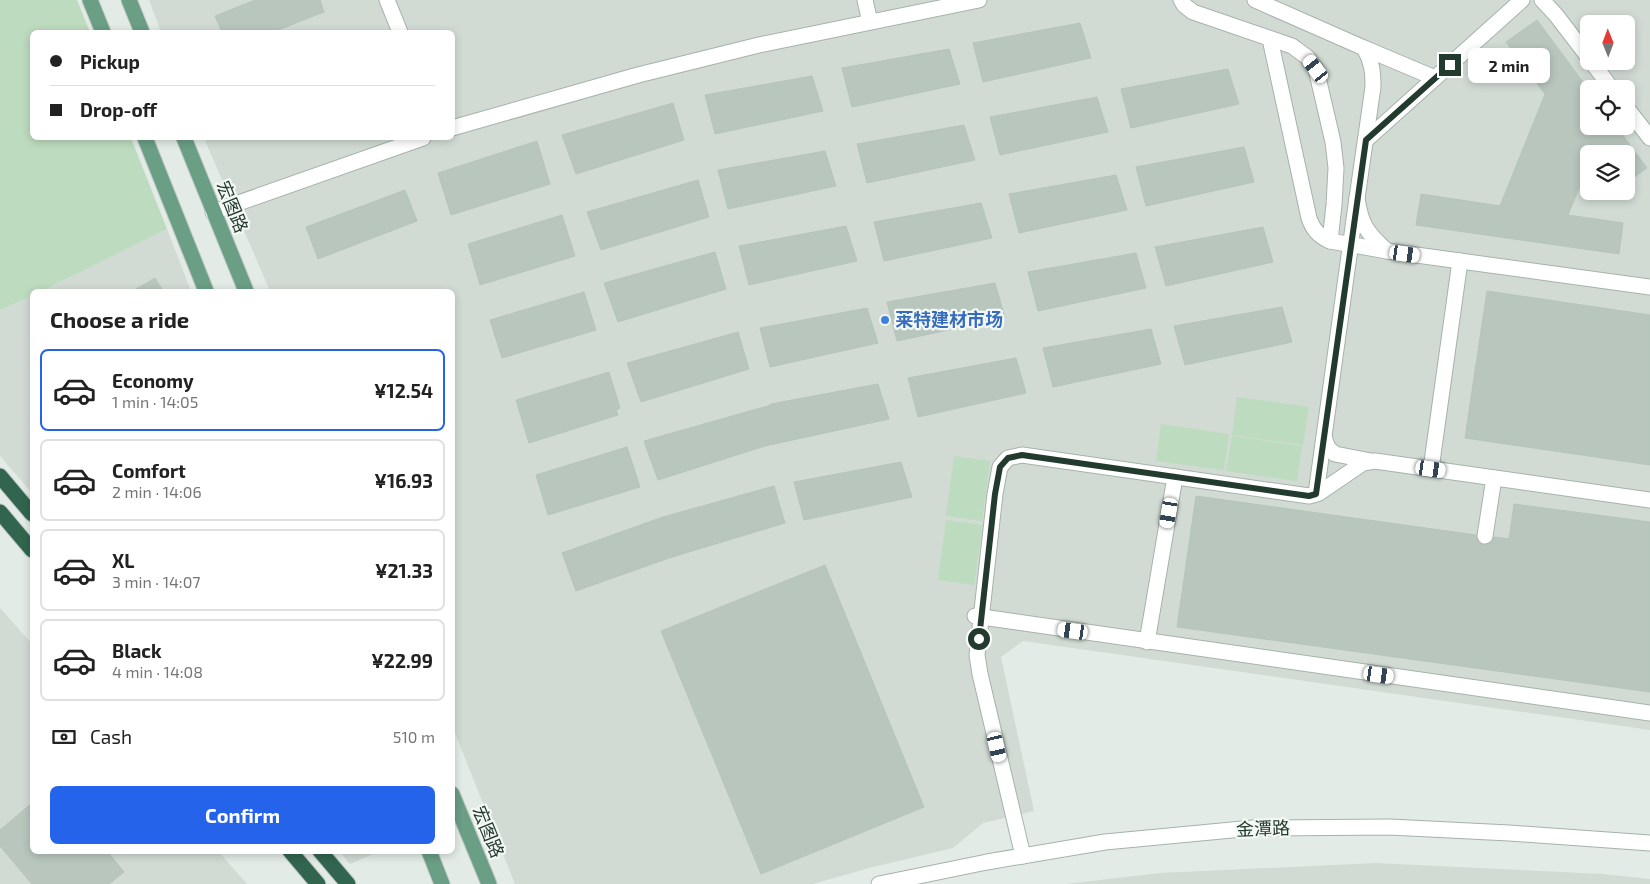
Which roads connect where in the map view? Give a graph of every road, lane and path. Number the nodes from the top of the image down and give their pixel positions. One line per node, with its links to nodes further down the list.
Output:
1 (90, 0): 11 (main road)
2 (129, 0): 12 (main road)
3 (387, 0): 13 (street)
4 (865, 0): 10 (street)
5 (979, 0): 10 (street)
6 (1181, 0): 14 (street)
7 (1255, 0): 16 (street)
8 (1522, 0): 18 (street)
9 (1542, 0): 15 (street)
10 (870, 22): 21 (street)
11 (102, 30)
12 (141, 30)
13 (399, 30)
14 (1270, 39): 29 (street); 29 (street)
15 (1580, 47)
16 (1364, 48): 18 (street); 26 (street)
17 (1598, 70): 19 (street)
18 (1435, 78): 26 (street)
19 (1605, 80)
20 (1635, 119): 22 (street)
21 (455, 127)
22 (1650, 138)
23 (146, 140): 34 (main road)
24 (185, 140): 28 (main road, 宏图路)
25 (417, 140): 28 (street)
26 (1366, 140): 27 (street)
27 (1357, 198): 30 (street); 31 (street)
28 (213, 212): 35 (main road, 宏图路)
29 (1330, 241): 30 (street)
30 (1350, 245): 31 (street); 36 (street)
31 (1387, 251): 32 (street)
32 (1460, 261): 33 (street); 38 (street)
33 (1650, 287)
34 (205, 289)
35 (245, 289)
36 (1324, 437): 37 (street); 42 (street)
37 (1375, 462): 38 (street); 42 (street)
38 (1431, 469): 41 (street)
39 (0, 476): 45 (highway)
40 (1175, 477): 42 (street); 48 (street); 49 (street)
41 (1494, 478): 43 (street); 46 (street)
42 (1316, 494)
43 (1650, 500)
44 (0, 512): 47 (highway)
45 (30, 512)
46 (1485, 536)
47 (30, 548)
48 (978, 617): 49 (street); 56 (street)
49 (1147, 642): 50 (street)
50 (1650, 713)
51 (455, 801): 60 (main road, 宏图路)
52 (1650, 843): 56 (street, 金潭路)
53 (293, 854): 57 (highway)
54 (323, 854): 58 (highway)
55 (430, 854): 59 (main road)
56 (1023, 856): 61 (street, 金潭路)
57 (318, 884)
58 (348, 884)
59 (442, 884)
60 (489, 884)
61 (879, 884)

